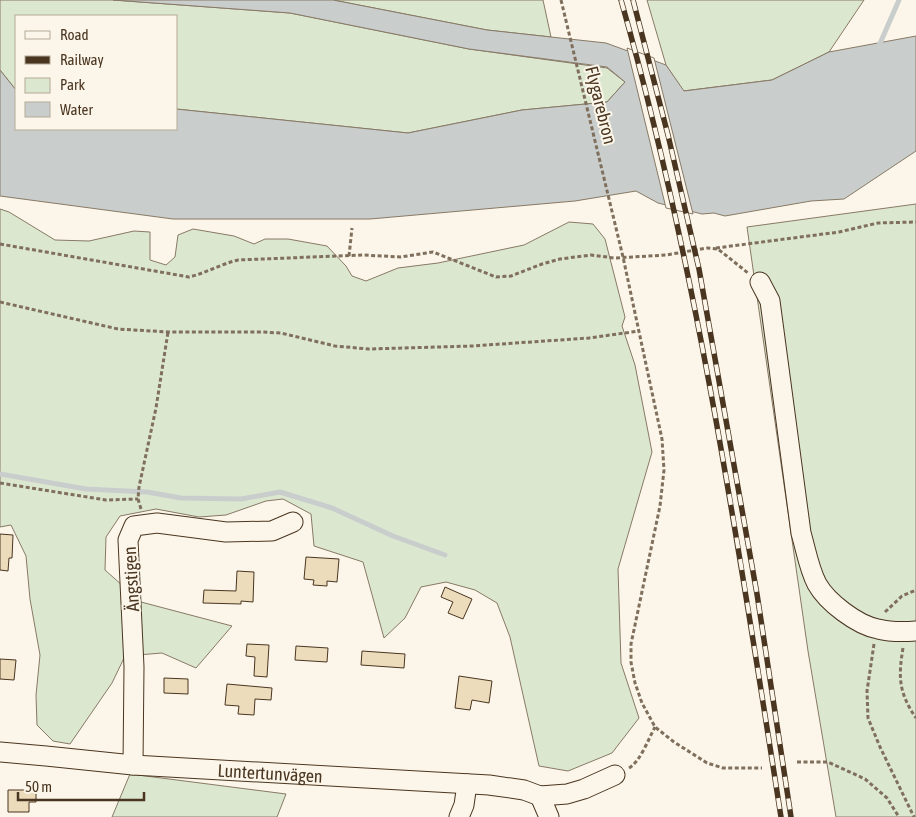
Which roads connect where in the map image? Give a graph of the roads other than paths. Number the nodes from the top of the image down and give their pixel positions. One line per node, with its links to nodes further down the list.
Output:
1 (760, 282): 3 (street)
2 (293, 522): 5 (street, Ängstigen)
3 (911, 631)
4 (0, 752): 5 (street, Luntertunvägen)
5 (133, 765): 7 (street, Luntertunvägen)
6 (615, 775): 8 (street)
7 (467, 784): 8 (street, Luntertunvägen); 9 (street)
8 (540, 796): 10 (street)
9 (459, 817)
10 (549, 817)

